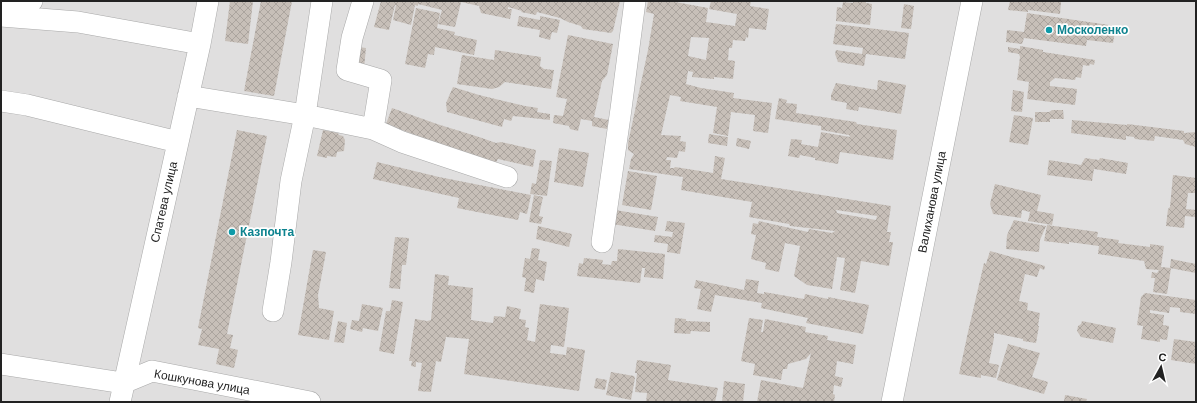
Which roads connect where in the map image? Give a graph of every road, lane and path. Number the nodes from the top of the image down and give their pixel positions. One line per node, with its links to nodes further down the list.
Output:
1 (32, 1): 7 (street)
2 (208, 1): 9 (street, Спатева улица)
3 (322, 1): 12 (street)
4 (363, 1): 13 (street)
5 (635, 1): 16 (street)
6 (972, 1): 21 (street, Валиханова улица)
7 (1, 12)
8 (1, 16): 9 (street)
9 (200, 44): 10 (street, Спатева улица)
10 (188, 96): 12 (street); 14 (street, Спатева улица)
11 (1, 102): 14 (street)
12 (305, 115): 13 (street); 17 (street)
13 (373, 129): 15 (street)
14 (178, 142): 19 (street, Спатева улица)
15 (507, 177)
16 (602, 242)
17 (273, 311)
18 (1, 364): 19 (street)
19 (122, 393): 20 (street, Кошкунова улица)
20 (310, 402)
21 (892, 402)

